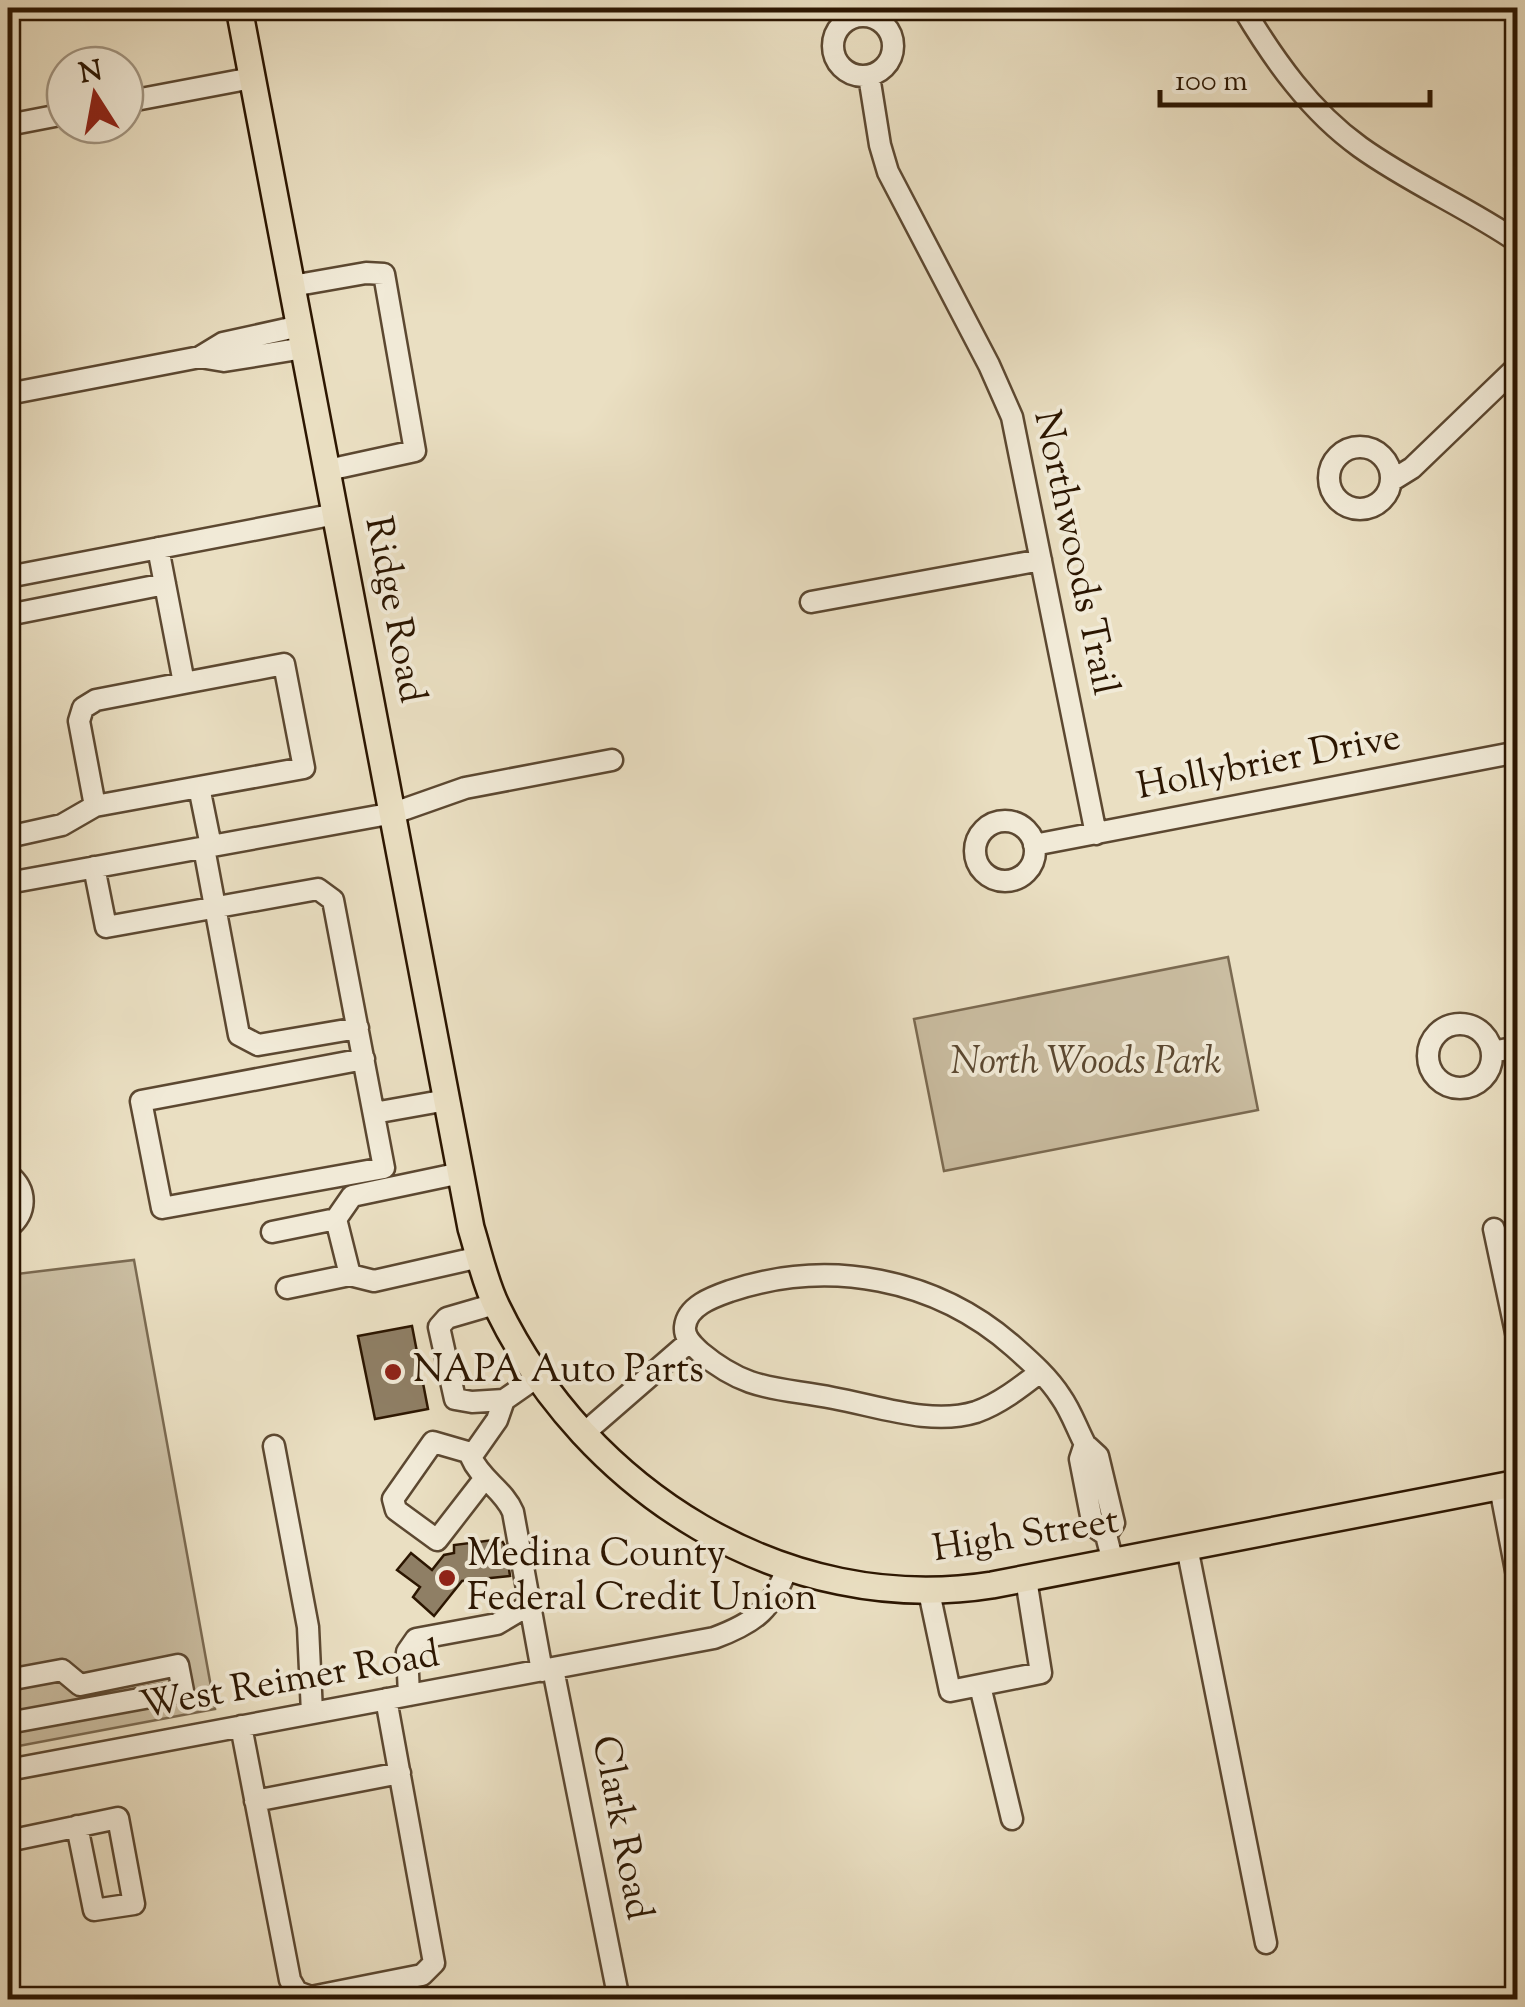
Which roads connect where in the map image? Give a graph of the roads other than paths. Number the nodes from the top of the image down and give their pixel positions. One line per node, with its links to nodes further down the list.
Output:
1 (239, 8): 4 (main road, Ridge Road)
2 (1243, 8): 8 (street)
3 (868, 76): 17 (street, Northwoods Trail)
4 (252, 78): 5 (street); 9 (main road, Ridge Road)
5 (145, 98)
6 (45, 118): 7 (street)
7 (8, 124)
8 (1518, 242)
9 (292, 286): 10 (main road, Ridge Road); 13 (street)
10 (302, 337): 12 (street); 13 (main road, Ridge Road)
11 (1518, 366): 14 (street)
12 (8, 394)
13 (328, 470): 15 (main road, Ridge Road)
14 (1391, 481)
15 (336, 514): 16 (street); 27 (main road, Ridge Road)
16 (158, 548): 18 (street); 19 (street)
17 (1042, 560): 20 (street); 28 (street, Northwoods Trail)
18 (8, 576)
19 (165, 584): 21 (street); 22 (street)
20 (811, 602)
21 (8, 622)
22 (184, 683): 25 (street); 26 (street)
23 (1518, 752): 28 (street, Hollybrier Drive)
24 (612, 760): 27 (street)
25 (199, 787): 26 (street); 31 (street)
26 (95, 806): 29 (street)
27 (394, 814): 31 (street); 39 (main road, Ridge Road)
28 (1096, 834): 30 (street, Hollybrier Drive)
29 (8, 836)
30 (1034, 845)
31 (207, 847): 32 (street); 34 (street)
32 (94, 867): 33 (street); 34 (street)
33 (8, 883)
34 (216, 907): 35 (street); 35 (street)
35 (358, 1028): 38 (street)
36 (1518, 1047): 37 (street)
37 (1492, 1052)
38 (364, 1059): 40 (street); 40 (street)
39 (447, 1100): 40 (street); 41 (main road, Ridge Road)
40 (374, 1113)
41 (461, 1173): 43 (street); 45 (main road, Ridge Road)
42 (8, 1174): 44 (street)
43 (336, 1218): 47 (street); 49 (street)
44 (8, 1228)
45 (471, 1228): 48 (main road, High Street)
46 (1494, 1229): 53 (street)
47 (272, 1232)
48 (480, 1257): 49 (street); 51 (main road, High Street)
49 (350, 1274): 50 (street)
50 (287, 1288)
51 (495, 1304): 55 (main road, High Street); 56 (street)
52 (689, 1342): 54 (street); 54 (street); 57 (street)
53 (1518, 1342)
54 (1040, 1372): 64 (street)
55 (537, 1377): 56 (street); 57 (main road, High Street)
56 (504, 1400): 59 (street)
57 (582, 1435): 65 (main road, High Street)
58 (274, 1446): 75 (street)
59 (471, 1453): 60 (street, Clark Road); 60 (street)
60 (485, 1478): 69 (street, Clark Road)
61 (1509, 1485): 62 (street); 63 (main road, High Street)
62 (1514, 1541): 67 (street)
63 (1187, 1548): 64 (main road, High Street); 84 (street)
64 (1112, 1562): 66 (main road, High Street)
65 (788, 1566): 68 (main road, High Street); 70 (street, West Reimer Road)
66 (1026, 1579): 68 (main road, High Street); 72 (street)
67 (1518, 1581)
68 (929, 1592): 72 (street)
69 (529, 1606): 70 (street, Clark Road); 73 (street)
70 (548, 1670): 73 (street, West Reimer Road); 85 (street, Clark Road)
71 (8, 1680): 76 (street)
72 (980, 1686): 81 (street)
73 (409, 1695): 74 (street, West Reimer Road)
74 (386, 1700): 75 (street, West Reimer Road); 79 (street)
75 (312, 1713): 77 (street, West Reimer Road)
76 (8, 1724)
77 (241, 1726): 78 (street, West Reimer Road); 80 (street)
78 (8, 1770)
79 (400, 1773): 80 (street); 80 (street)
80 (255, 1802)
81 (1012, 1819)
82 (78, 1826): 82 (street); 83 (street)
83 (8, 1840)
84 (1266, 1943)
85 (620, 2000)

